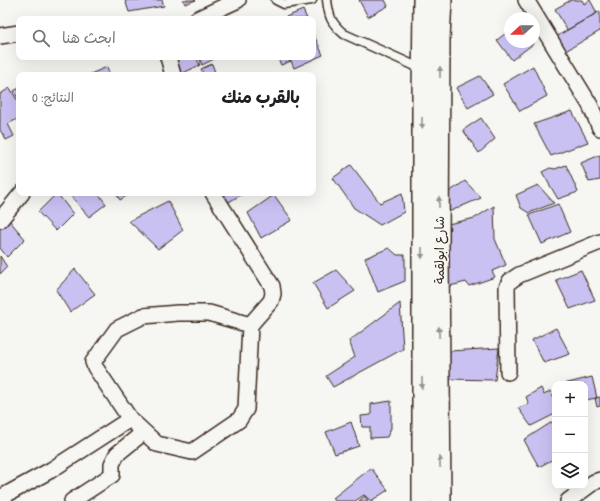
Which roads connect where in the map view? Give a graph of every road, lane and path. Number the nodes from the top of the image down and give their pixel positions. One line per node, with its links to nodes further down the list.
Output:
1 (238, 0): 8 (street)
2 (276, 0): 3 (lane)
3 (312, 0)
4 (327, 0): 12 (lane)
5 (423, 0): 12 (street, شارع ابولقمة)
6 (442, 0): 28 (street, شارع ابولقمة, one-way to 6)
7 (526, 0): 14 (street)
8 (203, 16)
9 (16, 33): 10 (street)
10 (0, 36)
11 (169, 60): 13 (street)
12 (422, 69): 27 (street, شارع ابولقمة, one-way to 27)
13 (172, 72)
14 (595, 102): 15 (street)
15 (600, 128)
16 (20, 196): 18 (street)
17 (215, 196): 20 (street)
18 (0, 220)
19 (600, 242): 21 (street)
20 (250, 325): 22 (street); 23 (street)
21 (508, 372)
22 (130, 419): 23 (street); 25 (street)
23 (144, 432): 26 (street)
24 (600, 480): 29 (street)
25 (0, 498)
26 (72, 501)
27 (422, 501)
28 (441, 501)
29 (568, 501)

